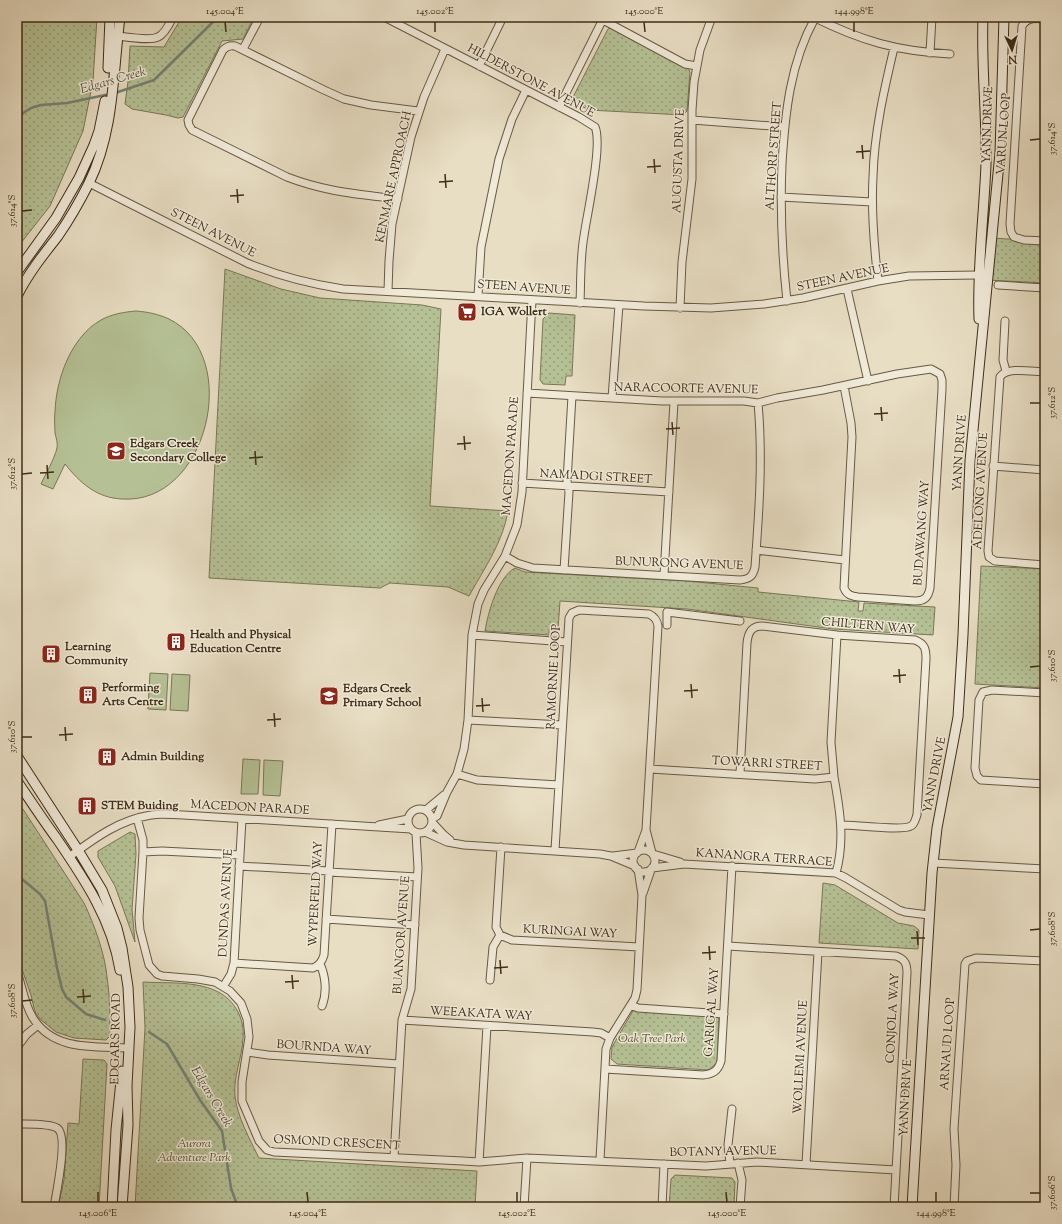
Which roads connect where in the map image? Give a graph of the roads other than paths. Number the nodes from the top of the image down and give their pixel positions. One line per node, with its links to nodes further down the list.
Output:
1 (110, 17): 22 (street)
2 (120, 17): 14 (street)
3 (174, 17): 14 (street)
4 (260, 17): 16 (street)
5 (384, 17): 17 (street, HILDERSTONE AVENUE)
6 (503, 17): 20 (street)
7 (712, 17): 21 (street, AUGUSTA DRIVE)
8 (814, 17): 15 (street); 28 (street, ALTHORP STREET)
9 (932, 17): 18 (street)
10 (983, 17): 36 (street, YANN DRIVE)
11 (1004, 17): 50 (street, YANN DRIVE)
12 (604, 19): 21 (street); 24 (street)
13 (1045, 19): 34 (street, VARUN LOOP)
14 (117, 36): 22 (street)
15 (894, 48): 18 (street); 33 (street)
16 (243, 49): 25 (street); 32 (street)
17 (445, 49): 20 (street, HILDERSTONE AVENUE); 25 (street, KENMARE APPROACH)
18 (930, 52): 19 (street)
19 (950, 54)
20 (479, 66): 23 (street, HILDERSTONE AVENUE)
21 (697, 66): 27 (street, AUGUSTA DRIVE)
22 (111, 73): 26 (street)
23 (526, 90): 24 (street, HILDERSTONE AVENUE); 43 (street)
24 (559, 107): 46 (street, HILDERSTONE AVENUE)
25 (418, 111): 32 (street, KENMARE APPROACH)
26 (105, 117): 29 (street); 30 (street)
27 (692, 120): 28 (street); 48 (street, AUGUSTA DRIVE)
28 (785, 127): 31 (street, ALTHORP STREET)
29 (79, 178): 30 (street); 35 (street)
30 (89, 182): 41 (street, STEEN AVENUE); 42 (street)
31 (781, 197): 33 (street); 45 (street, ALTHORP STREET)
32 (398, 199): 41 (street, KENMARE APPROACH)
33 (872, 202): 37 (street)
34 (1045, 241)
35 (17, 272)
36 (978, 275): 37 (street, STEEN AVENUE); 50 (street, YANN DRIVE)
37 (878, 281): 40 (street, STEEN AVENUE)
38 (998, 285): 39 (street)
39 (1045, 288)
40 (847, 289): 45 (street, STEEN AVENUE); 53 (street)
41 (388, 291): 43 (street, STEEN AVENUE)
42 (17, 296)
43 (478, 296): 44 (street, STEEN AVENUE)
44 (532, 300): 46 (street, STEEN AVENUE); 55 (street, MACEDON PARADE)
45 (787, 301): 48 (street, STEEN AVENUE)
46 (580, 303): 47 (street, STEEN AVENUE)
47 (619, 305): 48 (street, STEEN AVENUE); 57 (street)
48 (680, 308)
49 (1005, 321): 51 (street)
50 (980, 354): 109 (street, YANN DRIVE)
51 (1006, 371): 52 (street); 60 (street, ADELONG AVENUE)
52 (1045, 372)
53 (868, 381): 54 (street, BUDAWANG WAY); 67 (street, BUDAWANG WAY)
54 (844, 386): 59 (street, NARACOORTE AVENUE); 67 (street, BUDAWANG WAY)
55 (527, 393): 56 (street, NARACOORTE AVENUE); 62 (street, MACEDON PARADE)
56 (572, 396): 57 (street, NARACOORTE AVENUE); 63 (street)
57 (612, 398): 58 (street, NARACOORTE AVENUE)
58 (674, 402): 59 (street, NARACOORTE AVENUE); 64 (street)
59 (758, 403): 65 (street, BUNURONG AVENUE)
60 (993, 466): 61 (street); 68 (street, ADELONG AVENUE)
61 (1045, 470)
62 (522, 483): 63 (street, NAMADGI STREET); 66 (street, MACEDON PARADE)
63 (568, 486): 64 (street, NAMADGI STREET); 69 (street)
64 (669, 492): 70 (street)
65 (756, 550): 67 (street); 70 (street, BUNURONG AVENUE)
66 (505, 556): 69 (street, BUNURONG AVENUE); 73 (street, MACEDON PARADE)
67 (845, 560)
68 (1045, 565)
69 (564, 570): 70 (street, BUNURONG AVENUE)
70 (664, 576)
71 (740, 621): 72 (street)
72 (667, 625)
73 (472, 635): 75 (street); 77 (street, MACEDON PARADE)
74 (837, 635): 82 (street, CHILTERN WAY); 83 (street); 94 (street, CHILTERN WAY)
75 (567, 642): 78 (street, RAMORNIE LOOP); 80 (street, RAMORNIE LOOP)
76 (1045, 693): 85 (street)
77 (468, 720): 78 (street); 81 (street, MACEDON PARADE)
78 (562, 726): 86 (street, RAMORNIE LOOP)
79 (17, 756): 101 (street, EDGARS ROAD)
80 (650, 769): 82 (street, TOWARRI STREET); 96 (street, RAMORNIE LOOP)
81 (457, 774): 86 (street); 87 (street, MACEDON PARADE)
82 (740, 774): 83 (street, TOWARRI STREET)
83 (834, 777): 94 (street, TOWARRI STREET)
84 (17, 781): 108 (street, EDGARS ROAD)
85 (1045, 784)
86 (559, 785): 102 (street, RAMORNIE LOOP)
87 (447, 792): 88 (street, MACEDON PARADE); 92 (street, MACEDON PARADE)
88 (426, 810): 91 (street); 92 (street)
89 (138, 818): 90 (street, MACEDON PARADE); 101 (street, MACEDON PARADE); 103 (street, OSMOND CRESCENT)
90 (242, 819): 93 (street, MACEDON PARADE); 106 (street, DUNDAS AVENUE)
91 (408, 819): 95 (street, MACEDON PARADE); 97 (street)
92 (432, 821): 98 (street); 99 (street)
93 (332, 824): 95 (street, MACEDON PARADE); 116 (street, WYPERFELD WAY)
94 (842, 825): 117 (street, TOWARRI STREET)
95 (369, 826): 97 (street, MACEDON PARADE)
96 (646, 830): 104 (street, RAMORNIE LOOP); 105 (street, RAMORNIE LOOP)
97 (413, 831): 98 (street); 118 (street, BUANGOR AVENUE)
98 (425, 832): 99 (street)
99 (456, 843): 100 (street)
100 (501, 847): 102 (street); 123 (street)
101 (78, 850): 108 (street, MACEDON PARADE); 141 (street, EDGARS ROAD)
102 (555, 850): 107 (street)
103 (143, 852): 106 (street); 132 (street, OSMOND CRESCENT)
104 (638, 853): 105 (street); 107 (street); 113 (street)
105 (652, 853): 110 (street, KANANGRA TERRACE); 114 (street)
106 (240, 855): 111 (street, DUNDAS AVENUE)
107 (611, 856): 113 (street)
108 (69, 857): 141 (street, EDGARS ROAD)
109 (933, 863): 115 (street); 120 (street, YANN DRIVE)
110 (684, 864): 112 (street, KANANGRA TERRACE); 114 (street, KANANGRA TERRACE)
111 (239, 866): 116 (street); 128 (street, DUNDAS AVENUE)
112 (732, 866): 117 (street, KANANGRA TERRACE); 124 (street, GARIGAL WAY)
113 (636, 867): 114 (street); 119 (street)
114 (651, 869): 119 (street)
115 (1045, 869)
116 (329, 872): 118 (street); 121 (street, WYPERFELD WAY)
117 (836, 873): 120 (street, KANANGRA TERRACE)
118 (417, 877): 122 (street, BUANGOR AVENUE)
119 (642, 895): 125 (street)
120 (929, 915): 157 (street, YANN DRIVE)
121 (326, 919): 122 (street); 129 (street, WYPERFELD WAY)
122 (415, 925): 136 (street, BUANGOR AVENUE)
123 (500, 935): 125 (street, KURINGAI WAY); 131 (street)
124 (728, 946): 126 (street, CONJOLA WAY); 135 (street, GARIGAL WAY)
125 (639, 948): 133 (street)
126 (818, 952): 154 (street, WOLLEMI AVENUE); 155 (street, CONJOLA WAY)
127 (1045, 962): 165 (street, ARNAUD LOOP)
128 (234, 964): 129 (street, WYPERFELD WAY); 132 (street, DUNDAS AVENUE)
129 (320, 964): 134 (street, WYPERFELD WAY)
130 (17, 972): 137 (street)
131 (490, 980)
132 (223, 987): 142 (street, OSMOND CRESCENT)
133 (631, 1005): 135 (street); 139 (street)
134 (322, 1006)
135 (724, 1014): 144 (street, GARIGAL WAY)
136 (402, 1020): 138 (street, WEEAKATA WAY); 143 (street, BUANGOR AVENUE)
137 (38, 1025): 140 (street); 141 (street)
138 (487, 1026): 139 (street, WEEAKATA WAY); 150 (street)
139 (610, 1038): 144 (street)
140 (17, 1047)
141 (127, 1048): 159 (street, EDGARS ROAD); 160 (street, EDGARS ROAD)
142 (248, 1052): 143 (street, BOURNDA WAY); 147 (street, OSMOND CRESCENT)
143 (399, 1064): 147 (street, BUANGOR AVENUE)
144 (605, 1069): 149 (street)
145 (732, 1109): 153 (street)
146 (17, 1124): 158 (street)
147 (394, 1157): 150 (street, OSMOND CRESCENT)
148 (527, 1158): 149 (street, BOTANY AVENUE); 150 (street, OSMOND CRESCENT); 161 (street)
149 (600, 1160): 152 (street, BOTANY AVENUE)
150 (479, 1162)
151 (738, 1163): 153 (street, BOTANY AVENUE); 154 (street, BOTANY AVENUE); 163 (street)
152 (664, 1164): 153 (street, BOTANY AVENUE); 162 (street)
153 (730, 1164)
154 (806, 1164): 155 (street, BOTANY AVENUE)
155 (896, 1170): 164 (street, CONJOLA WAY)
156 (1045, 1186): 166 (street)
157 (913, 1205)
158 (54, 1207)
159 (112, 1207)
160 (122, 1207)
161 (524, 1207)
162 (662, 1207)
163 (740, 1207)
164 (894, 1207)
165 (954, 1207)
166 (1044, 1207)

